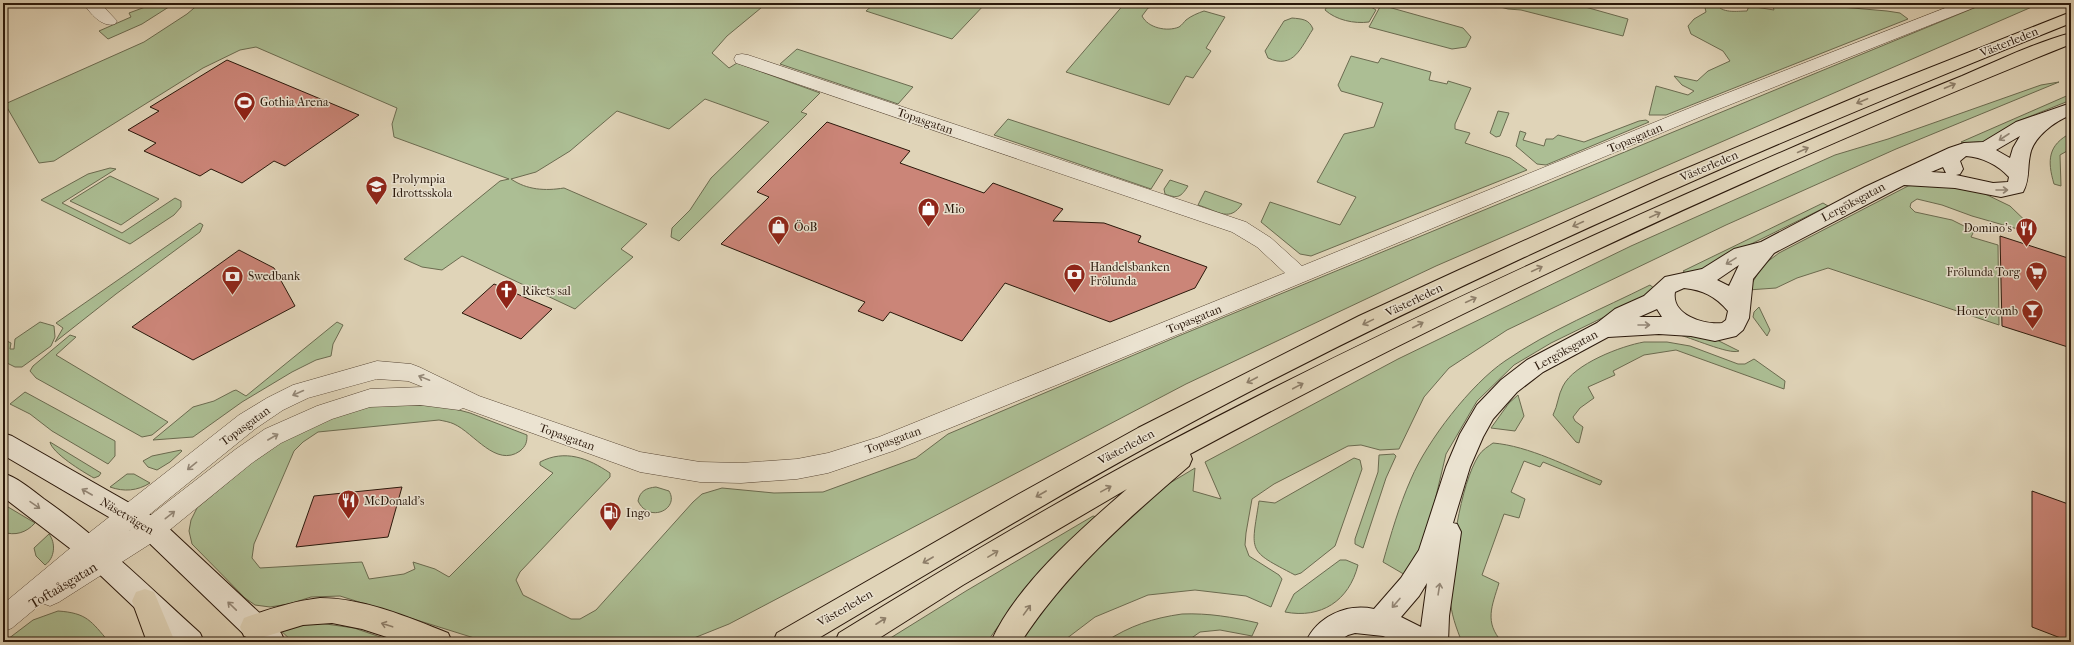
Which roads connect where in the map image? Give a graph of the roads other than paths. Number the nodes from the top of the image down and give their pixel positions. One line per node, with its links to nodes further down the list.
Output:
1 (91, 3): 5 (street)
2 (1972, 3): 18 (street, Topasgatan)
3 (2065, 3): 10 (highway)
4 (2071, 17): 10 (highway, Västerleden)
5 (109, 21)
6 (2071, 38): 9 (highway, Västerleden)
7 (2071, 51): 9 (highway)
8 (742, 59): 18 (street, Topasgatan)
9 (1981, 73): 25 (highway, Västerleden, one-way to 9)
10 (1898, 86): 40 (highway, Västerleden, one-way to 40)
11 (2071, 109): 12 (street, Lergöksgatan)
12 (2053, 116): 13 (street, Lergöksgatan, one-way to 13); 14 (street, Lergöksgatan)
13 (1959, 153): 14 (street); 15 (street, Lergöksgatan); 16 (street, Lergöksgatan)
14 (2019, 176): 16 (street, Lergöksgatan, one-way to 14)
15 (1896, 180): 16 (street, Lergöksgatan); 17 (street, Lergöksgatan)
16 (1976, 185)
17 (1767, 248): 19 (street, Lergöksgatan, one-way to 19); 21 (street, Lergöksgatan)
18 (1299, 276): 24 (street, Topasgatan)
19 (1690, 279): 20 (street, Lergöksgatan); 21 (street, Lergöksgatan)
20 (1665, 289): 22 (street, Lergöksgatan); 23 (street, Lergöksgatan)
21 (1738, 308): 22 (street, Lergöksgatan)
22 (1695, 328): 23 (street, Lergöksgatan, one-way to 22)
23 (1605, 329): 27 (street, Lergöksgatan)
24 (471, 402): 29 (street, Topasgatan, one-way to 29); 30 (street, Topasgatan, one-way to 24)
25 (1214, 430): 41 (highway, Västerleden, one-way to 25); 42 (highway, one-way to 25)
26 (3, 443): 29 (street, Näsetvägen, one-way to 26)
27 (1458, 467): 34 (street, Lergöksgatan, one-way to 34); 35 (street, Lergöksgatan, one-way to 27)
28 (3, 483): 31 (street, one-way to 31)
29 (130, 516): 30 (street, Näsetvägen); 31 (street, Topasgatan)
30 (152, 529): 31 (street, Topasgatan); 36 (street, Näsetvägen, one-way to 30)
31 (96, 554): 32 (street); 33 (street, Toftaåsgatan)
32 (145, 601): 37 (highway); 38 (street)
33 (3, 621)
34 (1380, 621): 43 (street); 44 (street)
35 (1434, 629): 45 (street)
36 (263, 634): 39 (highway, one-way to 36)
37 (161, 642)
38 (190, 642)
39 (438, 642)
40 (786, 642)
41 (849, 642)
42 (1005, 642)
43 (1320, 642)
44 (1420, 642)
45 (1448, 642)

